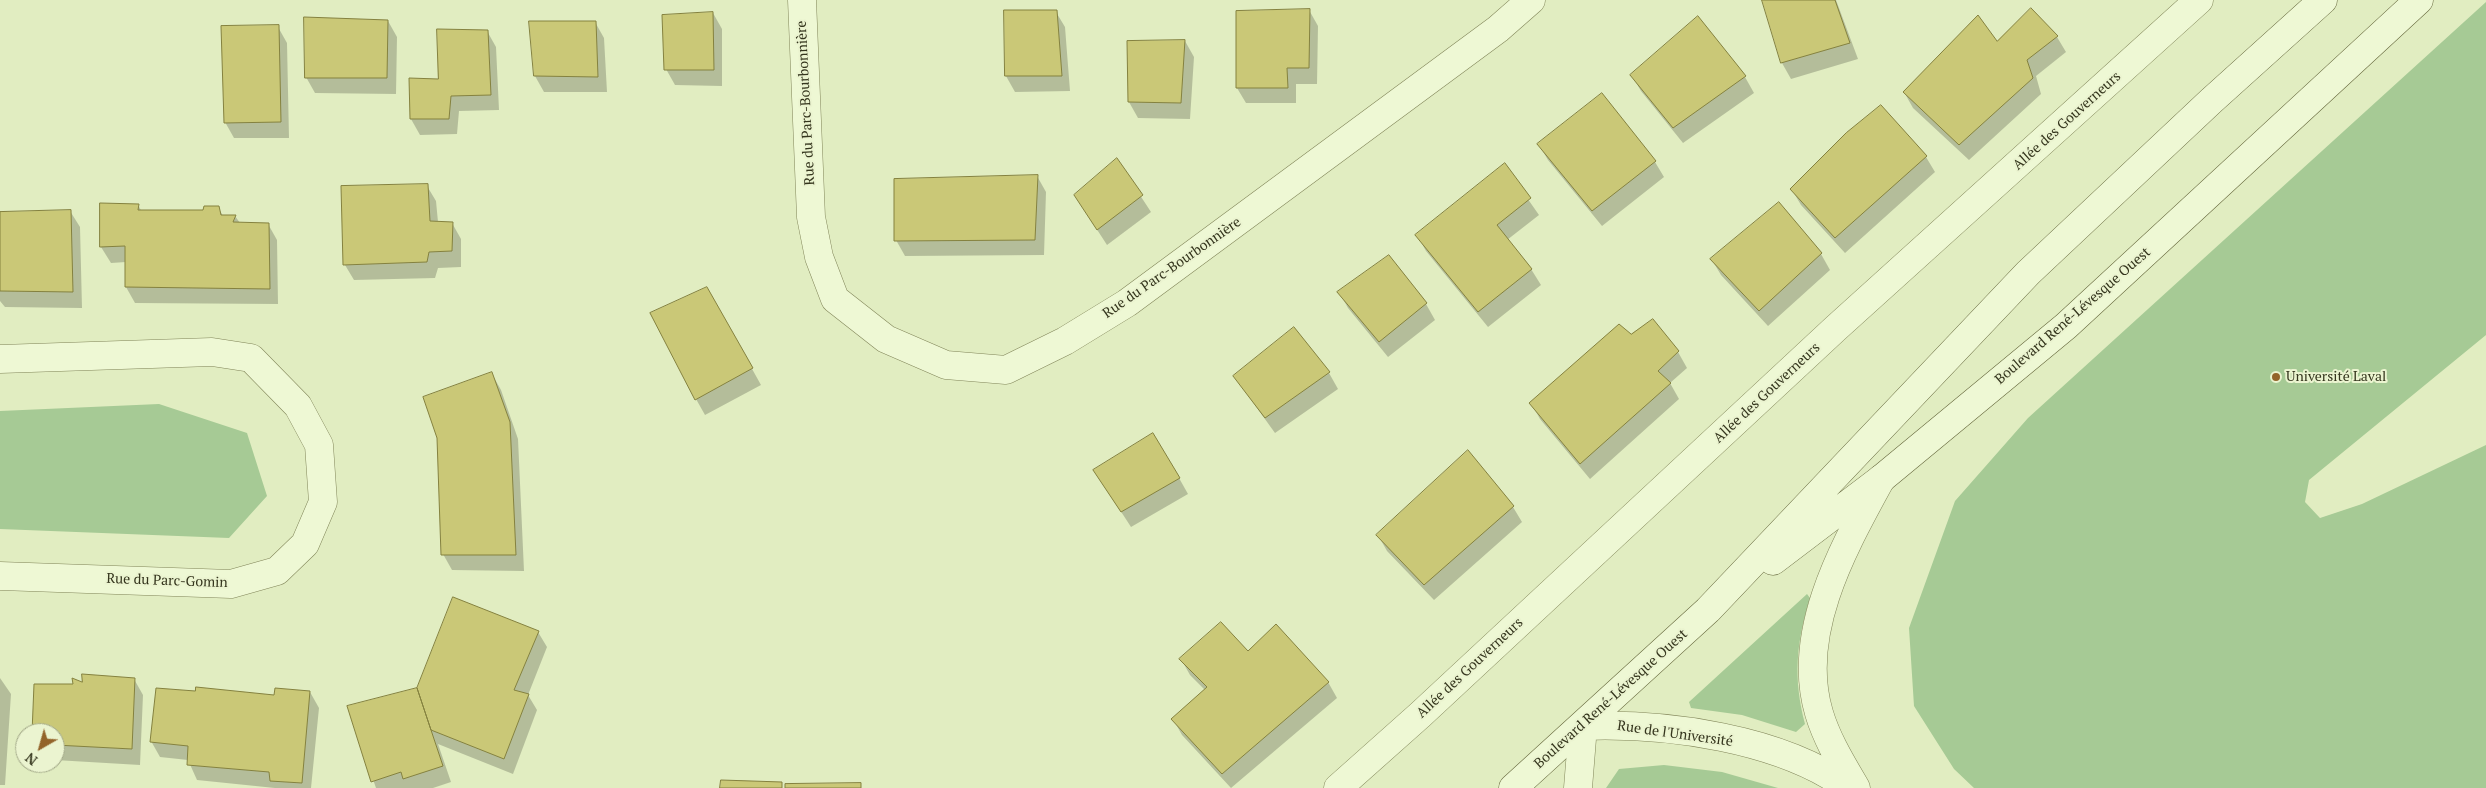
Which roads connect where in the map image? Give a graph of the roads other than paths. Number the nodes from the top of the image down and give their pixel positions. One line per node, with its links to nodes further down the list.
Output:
1 (802, 0): 2 (street, Rue du Parc-Bourbonnière)
2 (1531, 0)
3 (2199, 0): 11 (street, Allée des Gouverneurs)
4 (2323, 0): 9 (street, Boulevard René-Lévesque Ouest)
5 (2419, 0): 7 (street, Boulevard René-Lévesque Ouest)
6 (0, 359): 8 (street, Rue du Parc-Gomin)
7 (1881, 478): 9 (street, Boulevard René-Lévesque Ouest); 15 (street)
8 (0, 576)
9 (1708, 610): 10 (street, Boulevard René-Lévesque Ouest)
10 (1583, 726): 12 (street, Boulevard René-Lévesque Ouest); 13 (street); 14 (street, Rue de l'Université)
11 (1338, 788)
12 (1513, 788)
13 (1578, 788)
14 (1849, 788)
15 (1856, 788)

